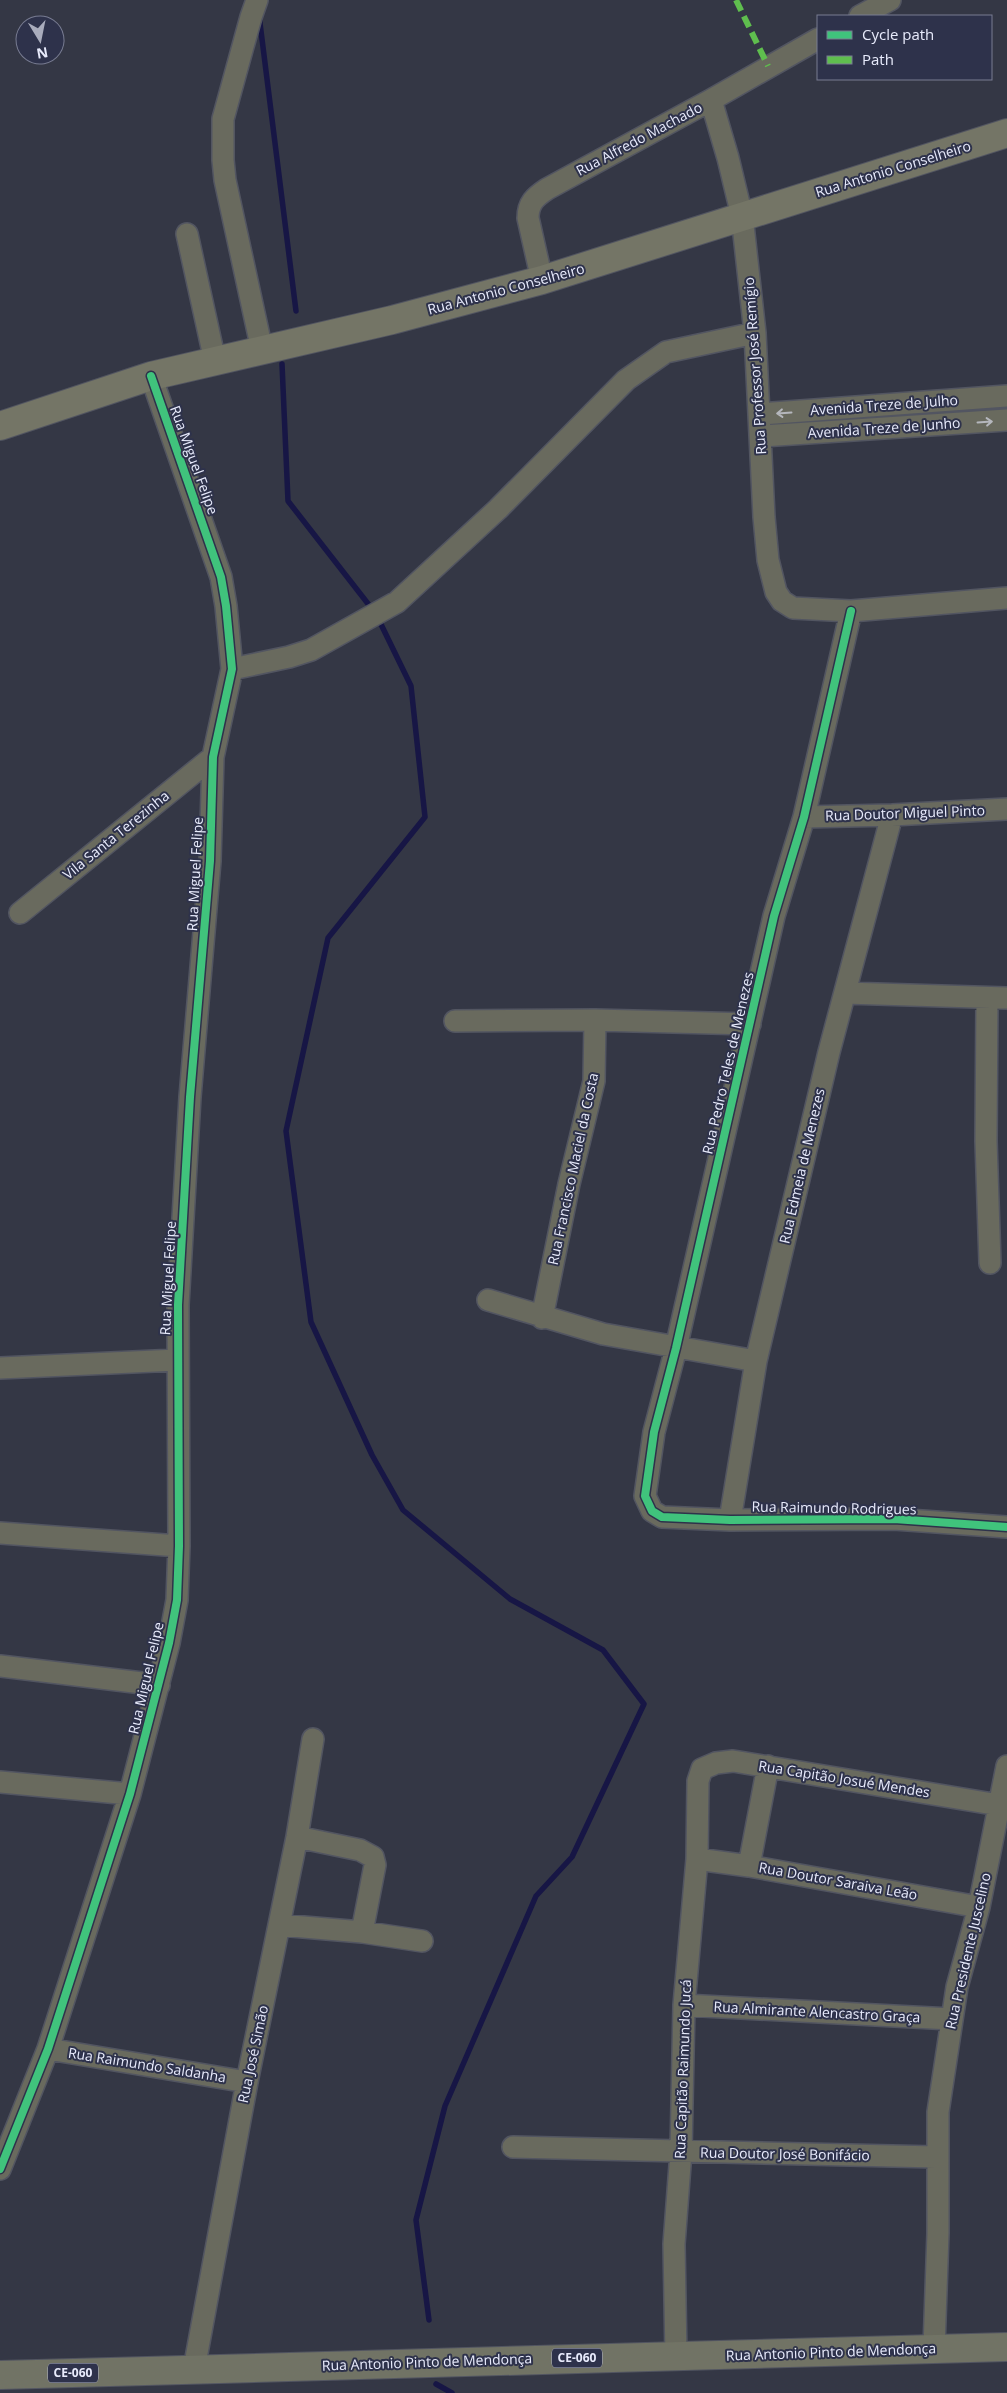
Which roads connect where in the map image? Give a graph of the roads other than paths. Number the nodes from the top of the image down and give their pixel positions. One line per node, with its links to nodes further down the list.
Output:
1 (257, 0): 11 (street)
2 (890, 0): 3 (street)
3 (862, 15)
4 (817, 40): 5 (street, Rua Alfredo Machado)
5 (711, 100): 7 (street, Rua Professor José Remígio); 9 (street, Rua Alfredo Machado)
6 (1007, 134): 7 (street, Rua Antonio Conselheiro)
7 (742, 216): 9 (street, Rua Antonio Conselheiro); 10 (street, Rua Professor José Remígio)
8 (187, 234): 12 (street)
9 (542, 280): 11 (street, Rua Antonio Conselheiro)
10 (755, 333): 15 (street, Rua Professor José Remígio); 21 (street)
11 (262, 350): 12 (street, Rua Antonio Conselheiro)
12 (215, 361): 13 (street, Rua Antonio Conselheiro)
13 (150, 376): 17 (street, Rua Antonio Conselheiro); 21 (street, Rua Miguel Felipe)
14 (1007, 396): 15 (street, Avenida Treze de Julho, one-way to 15)
15 (760, 414): 18 (street, Rua Professor José Remígio)
16 (1007, 420): 18 (street, Avenida Treze de Junho, one-way to 16)
17 (0, 426)
18 (762, 436): 20 (street, Rua Professor José Remígio)
19 (1007, 598): 20 (street, Rua Professor José Remígio)
20 (851, 611): 25 (street, Rua Pedro Teles de Menezes)
21 (232, 668): 22 (street, Rua Miguel Felipe)
22 (212, 757): 26 (street, Vila Santa Terezinha); 36 (street, Rua Miguel Felipe)
23 (1007, 809): 24 (street, Rua Doutor Miguel Pinto)
24 (892, 816): 25 (street, Rua Doutor Miguel Pinto); 27 (street, Rua Edmeia de Menezes)
25 (804, 817): 31 (street, Rua Pedro Teles de Menezes)
26 (20, 913)
27 (845, 993): 28 (street); 37 (street, Rua Edmeia de Menezes)
28 (997, 998): 32 (street)
29 (595, 1020): 30 (street); 31 (street); 34 (street, Rua Francisco Maciel da Costa)
30 (455, 1021)
31 (750, 1024): 35 (street, Rua Pedro Teles de Menezes)
32 (990, 1263)
33 (488, 1300): 34 (street)
34 (542, 1318): 35 (street)
35 (676, 1348): 37 (street); 39 (street, Rua Pedro Teles de Menezes)
36 (178, 1360): 38 (street); 43 (street, Rua Miguel Felipe)
37 (756, 1361): 40 (street, Rua Edmeia de Menezes)
38 (0, 1368)
39 (662, 1516): 40 (street, Rua Raimundo Rodrigues)
40 (730, 1520): 41 (street, Rua Raimundo Rodrigues)
41 (1007, 1527)
42 (0, 1533): 43 (street)
43 (179, 1546): 45 (street, Rua Miguel Felipe)
44 (0, 1666): 45 (street)
45 (159, 1685): 51 (street, Rua Miguel Felipe)
46 (313, 1739): 53 (street, Rua José Simão)
47 (768, 1766): 49 (street, Rua Capitão Josué Mendes); 52 (street, Rua Capitão Josué Mendes); 55 (street)
48 (1007, 1766): 52 (street, Rua Presidente Juscelino)
49 (698, 1781): 54 (street, Rua Capitão Raimundo Jucá)
50 (0, 1782): 51 (street)
51 (130, 1794): 62 (street, Rua Miguel Felipe)
52 (999, 1805): 56 (street, Rua Presidente Juscelino)
53 (297, 1838): 57 (street, Rua José Simão); 58 (street)
54 (697, 1859): 55 (street, Rua Doutor Saraiva Leão); 60 (street, Rua Capitão Raimundo Jucá)
55 (749, 1866): 56 (street, Rua Doutor Saraiva Leão)
56 (979, 1907): 61 (street, Rua Presidente Juscelino)
57 (280, 1925): 58 (street); 63 (street, Rua José Simão)
58 (362, 1932): 59 (street)
59 (422, 1941)
60 (684, 2004): 61 (street, Rua Almirante Alencastro Graça); 65 (street, Rua Capitão Raimundo Jucá)
61 (951, 2019): 66 (street, Rua Presidente Juscelino)
62 (48, 2049): 63 (street, Rua Raimundo Saldanha); 67 (street, Rua Miguel Felipe)
63 (247, 2082): 71 (street, Rua José Simão)
64 (513, 2147): 65 (street, Rua Doutor José Bonifácio)
65 (681, 2152): 66 (street, Rua Doutor José Bonifácio); 70 (street, Rua Capitão Raimundo Jucá)
66 (936, 2156): 69 (street, Rua Presidente Juscelino)
67 (0, 2169)
68 (1007, 2347): 69 (main road, Rua Antonio Pinto de Mendonça / CE-060)
69 (934, 2348): 70 (main road, Rua Antonio Pinto de Mendonça / CE-060)
70 (676, 2357): 71 (main road, Rua Antonio Pinto de Mendonça / CE-060)
71 (194, 2369): 72 (main road, Rua Antonio Pinto de Mendonça / CE-060)
72 (0, 2375)

